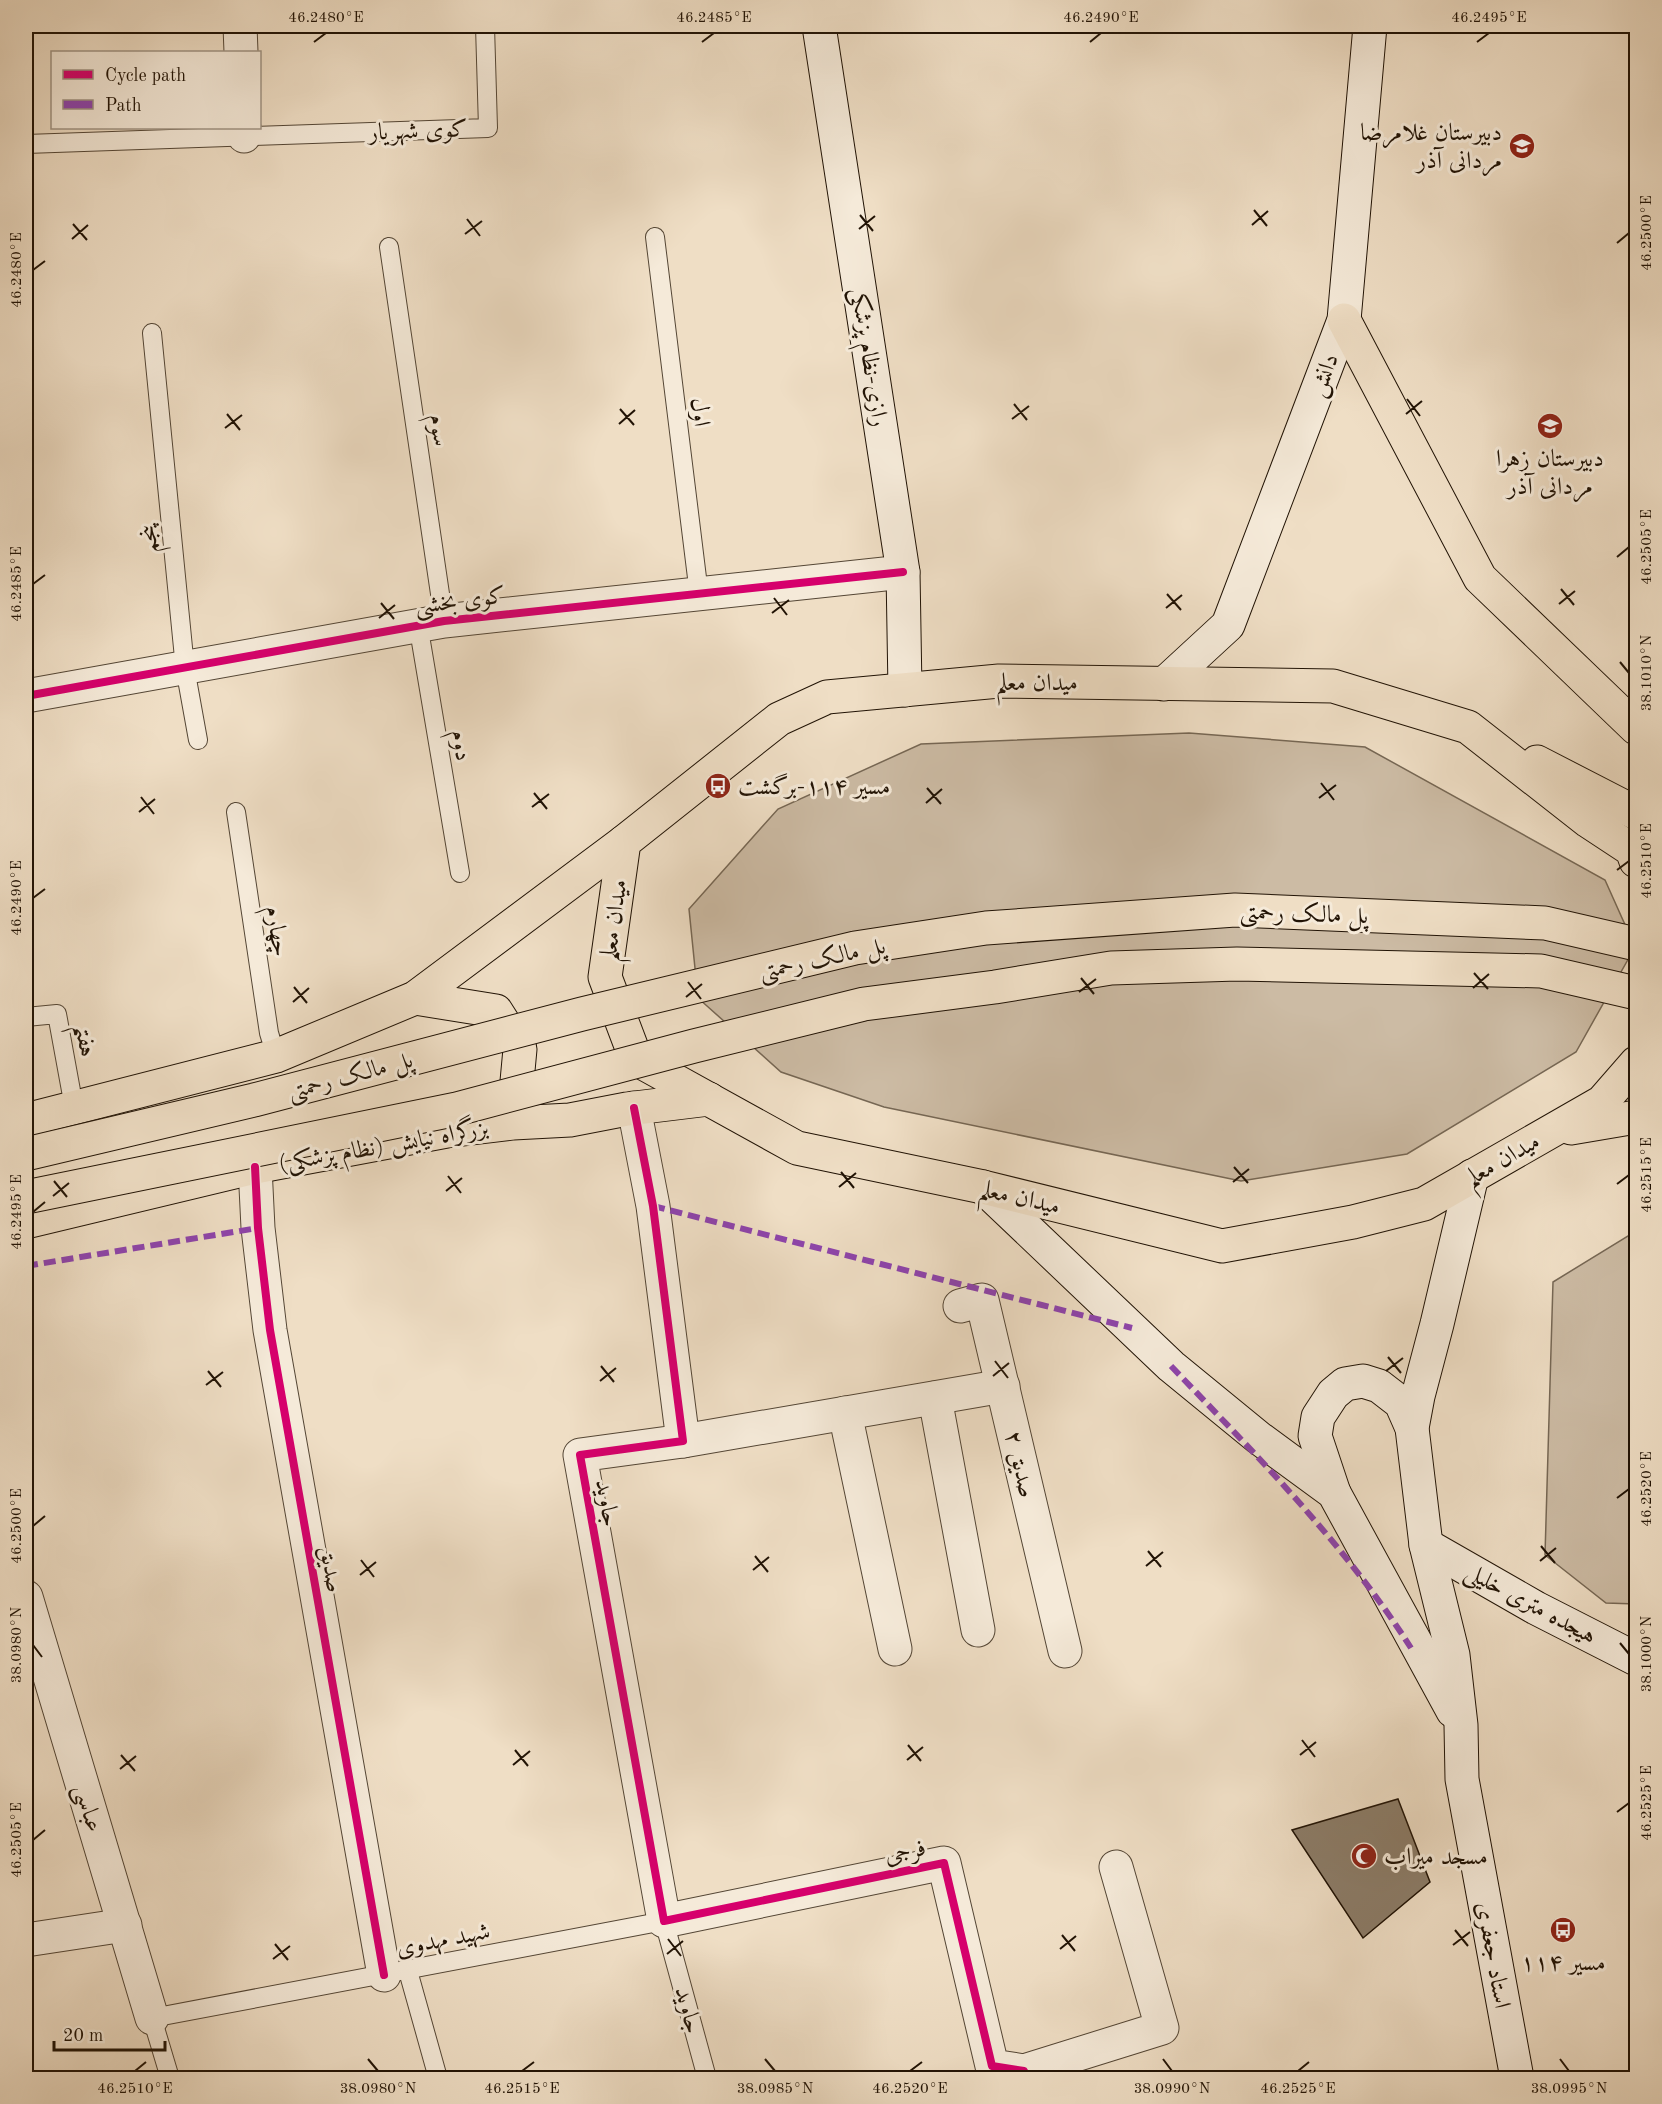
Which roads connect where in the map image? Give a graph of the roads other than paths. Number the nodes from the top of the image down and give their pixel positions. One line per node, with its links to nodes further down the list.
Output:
1 (240, 26): 5 (street)
2 (485, 26): 6 (lane, کوی شهریار)
3 (819, 26): 12 (street, رازی-نظام پزشکی)
4 (1370, 26): 10 (street, دانش)
5 (241, 51)
6 (244, 132): 7 (lane, کوی شهریار)
7 (26, 144)
8 (655, 237): 13 (lane, اول)
9 (389, 247): 14 (lane, سوم)
10 (1344, 320): 16 (street, دانش); 20 (highway)
11 (152, 333): 15 (lane, پنجم)
12 (903, 572): 13 (street, کوی بخشی); 17 (street, رازی-نظام پزشکی)
13 (699, 594): 14 (street, کوی بخشی)
14 (431, 622): 15 (street, کوی بخشی); 26 (lane, دوم)
15 (185, 668): 18 (street, کوی بخشی); 21 (lane, پنجم)
16 (1164, 684): 17 (highway, میدان معلم); 19 (highway, میدان معلم)
17 (905, 690): 24 (highway, میدان معلم)
18 (26, 696)
19 (1468, 727): 23 (highway); 25 (highway, میدان معلم)
20 (1636, 728)
21 (198, 740)
22 (236, 812): 31 (lane, چهارم)
23 (1636, 813)
24 (624, 842): 29 (highway); 33 (highway, میدان معلم)
25 (1636, 861)
26 (460, 873)
27 (1636, 944): 40 (highway, پل مالک رحمتی, bridge)
28 (1636, 993): 44 (highway, bridge)
29 (415, 998): 31 (highway); 38 (highway)
30 (26, 1017): 34 (lane, هفتم)
31 (276, 1056): 34 (highway)
32 (1636, 1063): 39 (highway, میدان معلم)
33 (709, 1098): 35 (highway, بزرگراه نیایش (نظام پزشکی)); 43 (highway, میدان معلم)
34 (74, 1107): 37 (highway)
35 (634, 1108): 38 (highway, بزرگراه نیایش (نظام پزشکی)); 51 (street)
36 (1636, 1117): 39 (highway)
37 (26, 1120)
38 (447, 1131): 41 (highway, بزرگراه نیایش (نظام پزشکی))
39 (1551, 1131): 42 (highway, میدان معلم)
40 (26, 1154)
41 (255, 1167): 45 (highway, بزرگراه نیایش (نظام پزشکی)); 64 (street, صدیق)
42 (1472, 1176): 43 (highway, میدان معلم); 50 (street)
43 (983, 1187): 52 (street)
44 (26, 1197)
45 (26, 1222)
46 (960, 1306): 47 (street, صدیق ۲)
47 (1003, 1386): 48 (street); 57 (street, صدیق ۲)
48 (935, 1398): 49 (street); 55 (street)
49 (844, 1413): 51 (street); 56 (street)
50 (1412, 1428): 52 (street); 53 (street, استاد جعفری)
51 (683, 1441): 61 (street, جاوید)
52 (1334, 1493): 59 (street)
53 (1426, 1545): 58 (street, هیجده متری خلیلی); 59 (street, استاد جعفری)
54 (26, 1597): 62 (street, عباسی)
55 (978, 1630)
56 (895, 1649)
57 (1065, 1651)
58 (1636, 1659)
59 (1461, 1725): 70 (street, استاد جعفری)
60 (1116, 1867): 66 (street)
61 (664, 1921): 64 (lane, شهید مهدوی); 66 (street, فرجی); 69 (lane, جاوید)
62 (125, 1925): 63 (street); 65 (street, عباسی)
63 (26, 1940)
64 (396, 1973): 65 (lane, شهید مهدوی); 68 (lane, صدیق)
65 (152, 2019): 67 (lane)
66 (1026, 2075)
67 (170, 2079)
68 (438, 2079)
69 (707, 2079)
70 (1517, 2079)

